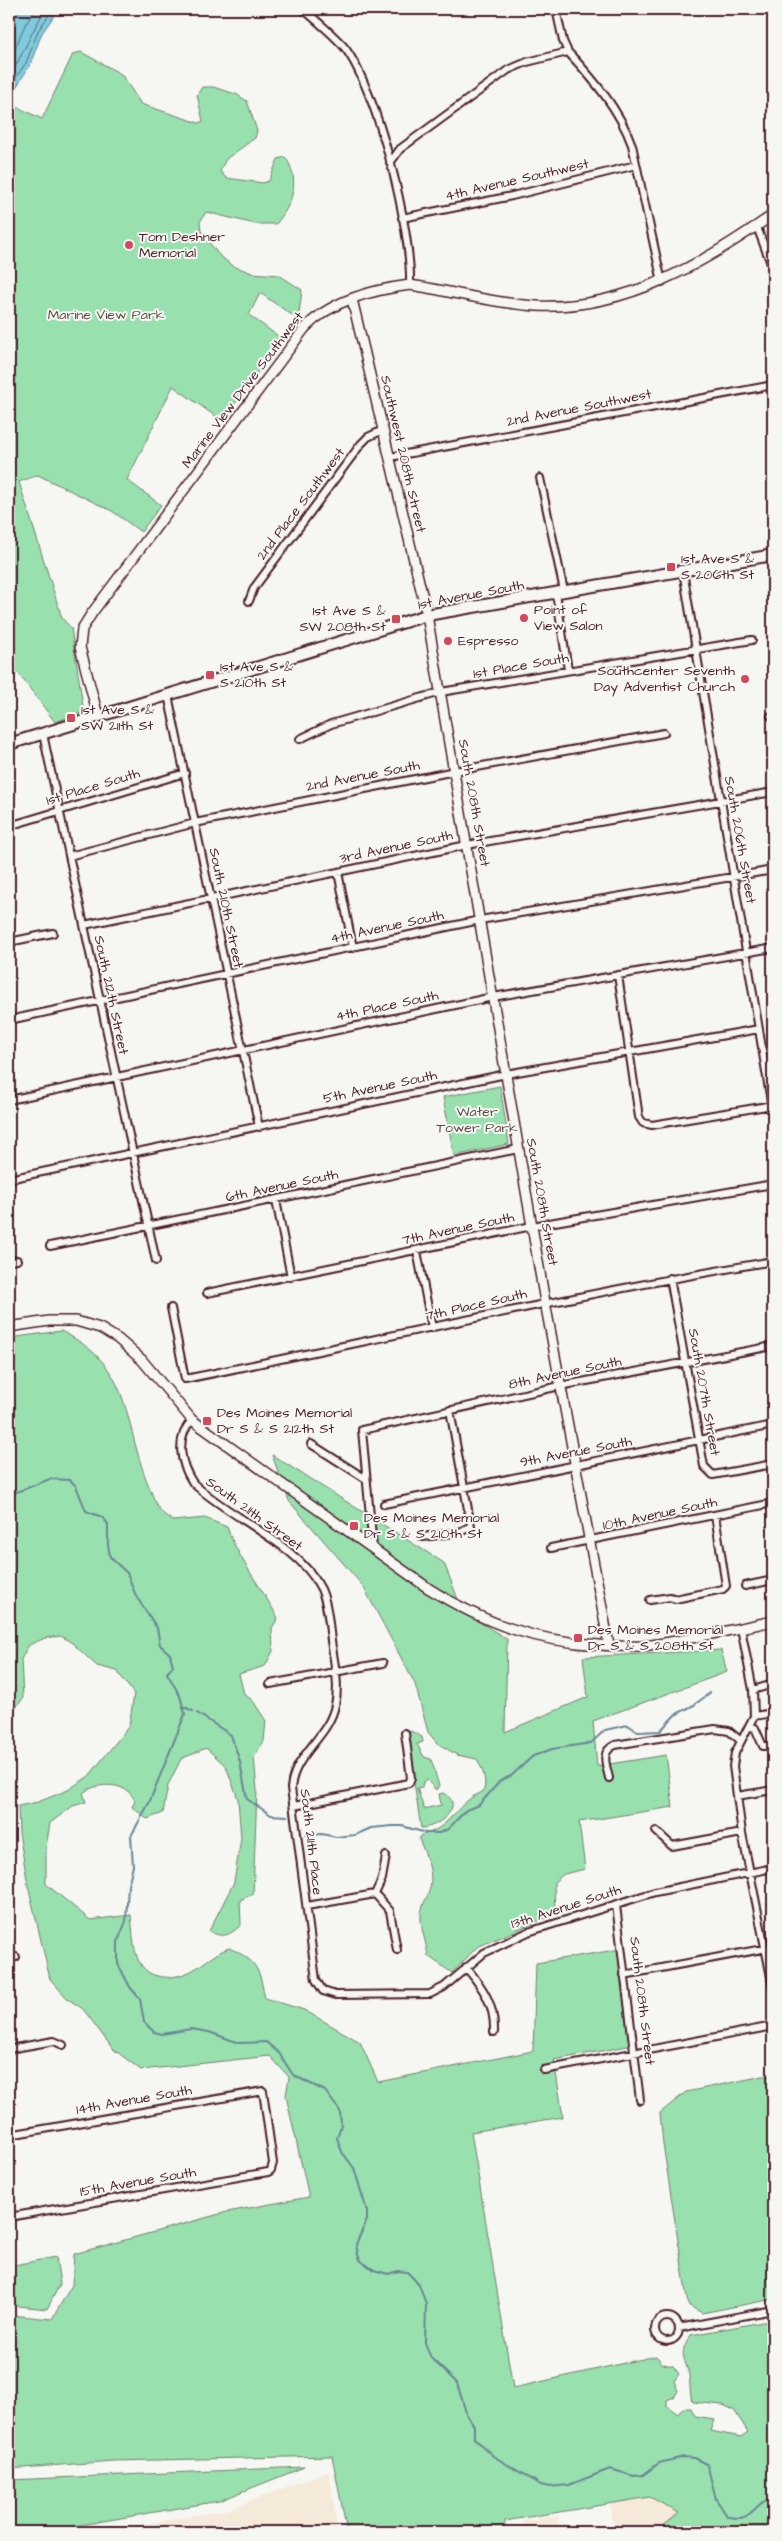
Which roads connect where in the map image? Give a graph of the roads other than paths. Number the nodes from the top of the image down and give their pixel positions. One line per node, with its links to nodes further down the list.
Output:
1 (303, 9): 4 (street)
2 (556, 9): 3 (street)
3 (568, 52): 4 (street); 5 (street)
4 (390, 163): 7 (street)
5 (636, 164): 7 (street, 4th Avenue Southwest); 10 (street)
6 (773, 215): 8 (street, Marine View Drive Southwest)
7 (402, 218): 11 (street)
8 (757, 226): 9 (street); 10 (street, Marine View Drive Southwest)
9 (773, 268)
10 (662, 282): 11 (street, Marine View Drive Southwest)
11 (410, 286): 12 (street, Marine View Drive Southwest)
12 (352, 299): 14 (street, Southwest 208th Street); 27 (street, Marine View Drive Southwest)
13 (773, 385): 15 (street, 2nd Avenue Southwest)
14 (383, 430): 15 (street, Southwest 208th Street); 20 (street, 2nd Place Southwest)
15 (390, 457): 21 (street, Southwest 208th Street)
16 (540, 478): 19 (street)
17 (773, 555): 18 (main road, 1st Avenue South)
18 (683, 570): 19 (main road, 1st Avenue South); 23 (street, South 206th Street)
19 (560, 592): 21 (main road, 1st Avenue South); 24 (street)
20 (249, 601)
21 (427, 615): 25 (street, South 208th Street); 26 (main road, 1st Avenue South)
22 (752, 640): 23 (street, 1st Place South)
23 (696, 649): 24 (street, 1st Place South); 35 (street, South 206th Street)
24 (568, 670): 25 (street, 1st Place South)
25 (440, 692): 30 (street, 1st Place South); 32 (street, South 208th Street)
26 (168, 695): 27 (main road, 1st Avenue South); 33 (street, South 210th Street)
27 (98, 716): 29 (main road, 1st Avenue South)
28 (664, 733): 32 (street, 2nd Avenue South)
29 (43, 734): 31 (main road, 1st Avenue South); 36 (street, South 212th Street)
30 (300, 739)
31 (9, 744)
32 (454, 770): 37 (street, 2nd Avenue South); 39 (street, South 208th Street)
33 (185, 773): 36 (street, 1st Place South); 37 (street, South 210th Street)
34 (773, 792): 35 (street, 3rd Avenue South)
35 (721, 800): 39 (street, 3rd Avenue South); 43 (street, South 206th Street)
36 (59, 810): 38 (street, 1st Place South); 40 (street, South 212th Street)
37 (195, 823): 40 (street, 2nd Avenue South); 44 (street, South 210th Street)
38 (9, 826)
39 (467, 845): 42 (street, 3rd Avenue South); 45 (street, South 208th Street)
40 (69, 856): 46 (street, South 212th Street)
41 (773, 870): 43 (street, 4th Avenue South)
42 (338, 872): 44 (street, 3rd Avenue South); 49 (street)
43 (734, 876): 45 (street, 4th Avenue South); 51 (street, South 206th Street)
44 (212, 899): 46 (street, 3rd Avenue South); 52 (street, South 210th Street)
45 (480, 920): 49 (street, 4th Avenue South); 54 (street, South 208th Street)
46 (84, 925): 55 (street, South 212th Street)
47 (53, 933): 48 (street)
48 (9, 942)
49 (353, 948): 52 (street, 4th Avenue South)
50 (773, 948): 51 (street, 4th Place South)
51 (747, 952): 53 (street, 4th Place South); 57 (street, South 206th Street)
52 (228, 974): 55 (street, 4th Avenue South); 58 (street, South 210th Street)
53 (618, 975): 54 (street, 4th Place South); 59 (street)
54 (493, 997): 58 (street, 4th Place South); 60 (street, South 208th Street)
55 (100, 1001): 56 (street, 4th Avenue South); 61 (street, South 212th Street)
56 (9, 1020)
57 (759, 1028): 59 (street, 5th Avenue South); 63 (street, South 206th Street)
58 (243, 1050): 61 (street, 4th Place South); 65 (street, South 210th Street)
59 (630, 1052): 60 (street, 5th Avenue South); 63 (street)
60 (506, 1074): 65 (street, 5th Avenue South); 66 (street, South 208th Street)
61 (116, 1078): 62 (street, 4th Place South); 67 (street, South 212th Street)
62 (9, 1100)
63 (772, 1106): 64 (street, South 206th Street)
64 (773, 1114)
65 (259, 1127): 67 (street, 5th Avenue South)
66 (518, 1149): 70 (street, 6th Avenue South); 71 (street, South 208th Street)
67 (132, 1152): 68 (street, 5th Avenue South); 72 (street, South 212th Street)
68 (9, 1179)
69 (773, 1184): 71 (street, 7th Avenue South)
70 (276, 1200): 72 (street, 6th Avenue South); 79 (street)
71 (532, 1226): 74 (street, 7th Avenue South); 82 (street, South 208th Street)
72 (148, 1227): 73 (street, 6th Avenue South); 77 (street, South 212th Street)
73 (50, 1246)
74 (417, 1251): 79 (street, 7th Avenue South); 85 (street)
75 (17, 1260): 76 (street)
76 (9, 1261)
77 (156, 1261)
78 (773, 1262): 80 (street, 7th Place South)
79 (292, 1277): 81 (street, 7th Avenue South)
80 (670, 1278): 82 (street, 7th Place South); 87 (street, South 207th Street)
81 (207, 1293)
82 (545, 1302): 85 (street, 7th Place South); 88 (street, South 208th Street)
83 (171, 1308): 85 (street, 7th Place South)
84 (9, 1327): 90 (street)
85 (432, 1328)
86 (773, 1346): 87 (street, 8th Avenue South)
87 (687, 1362): 88 (street, 8th Avenue South); 92 (street, South 207th Street)
88 (560, 1386): 89 (street, 8th Avenue South); 95 (street, South 208th Street)
89 (450, 1410): 96 (street, 8th Avenue South); 97 (street)
90 (192, 1420): 103 (street); 107 (street, South 211th Street)
91 (773, 1425): 92 (street, 9th Avenue South)
92 (700, 1440): 94 (street, South 207th Street); 95 (street, 9th Avenue South)
93 (311, 1444): 96 (street)
94 (773, 1464)
95 (576, 1466): 97 (street, 9th Avenue South); 102 (street, South 208th Street)
96 (366, 1479): 103 (street)
97 (463, 1487): 99 (street, 9th Avenue South); 101 (street)
98 (773, 1503): 100 (street, 10th Avenue South)
99 (384, 1504)
100 (714, 1515): 102 (street, 10th Avenue South); 108 (street)
101 (423, 1537)
102 (590, 1541): 104 (street, 10th Avenue South); 111 (street, South 208th Street)
103 (374, 1548): 111 (street)
104 (551, 1548)
105 (773, 1580): 106 (street)
106 (745, 1586)
107 (320, 1588): 113 (street, South 211th Place)
108 (650, 1600)
109 (773, 1621): 110 (street)
110 (741, 1628): 111 (street); 116 (street)
111 (608, 1645)
112 (383, 1663): 113 (street)
113 (335, 1670): 114 (street); 126 (street, South 211th Place)
114 (270, 1684)
115 (773, 1684): 116 (street)
116 (753, 1690): 118 (street)
117 (773, 1713): 118 (street)
118 (754, 1716): 119 (street)
119 (750, 1727): 121 (street); 122 (street)
120 (405, 1733): 126 (street)
121 (741, 1741): 123 (street); 125 (street)
122 (773, 1746)
123 (609, 1778)
124 (773, 1790): 125 (street)
125 (737, 1796): 128 (street)
126 (294, 1806): 134 (street, South 211th Place)
127 (656, 1830): 128 (street)
128 (742, 1833): 131 (street)
129 (386, 1856): 132 (street)
130 (773, 1868): 131 (street, 13th Avenue South)
131 (750, 1873): 133 (street, 13th Avenue South); 136 (street)
132 (375, 1894): 134 (street); 137 (street)
133 (616, 1905): 140 (street, 13th Avenue South); 141 (street, South 208th Street)
134 (307, 1906): 143 (street, South 211th Place)
135 (773, 1947): 136 (street)
136 (765, 1949): 141 (street); 142 (street)
137 (396, 1950)
138 (16, 1957): 139 (street)
139 (9, 1958)
140 (466, 1967): 143 (street, 13th Avenue South); 145 (street)
141 (624, 1975): 148 (street, South 208th Street)
142 (773, 1987)
143 (322, 1991)
144 (773, 2026): 148 (street)
145 (494, 2032)
146 (63, 2045): 147 (street)
147 (9, 2049)
148 (634, 2052): 149 (street); 150 (street, South 208th Street)
149 (544, 2070)
150 (640, 2100)
151 (9, 2135): 152 (street, 14th Avenue South)
152 (271, 2170): 153 (street, 15th Avenue South)
153 (9, 2217)
154 (773, 2310): 155 (street)
155 (679, 2328)

